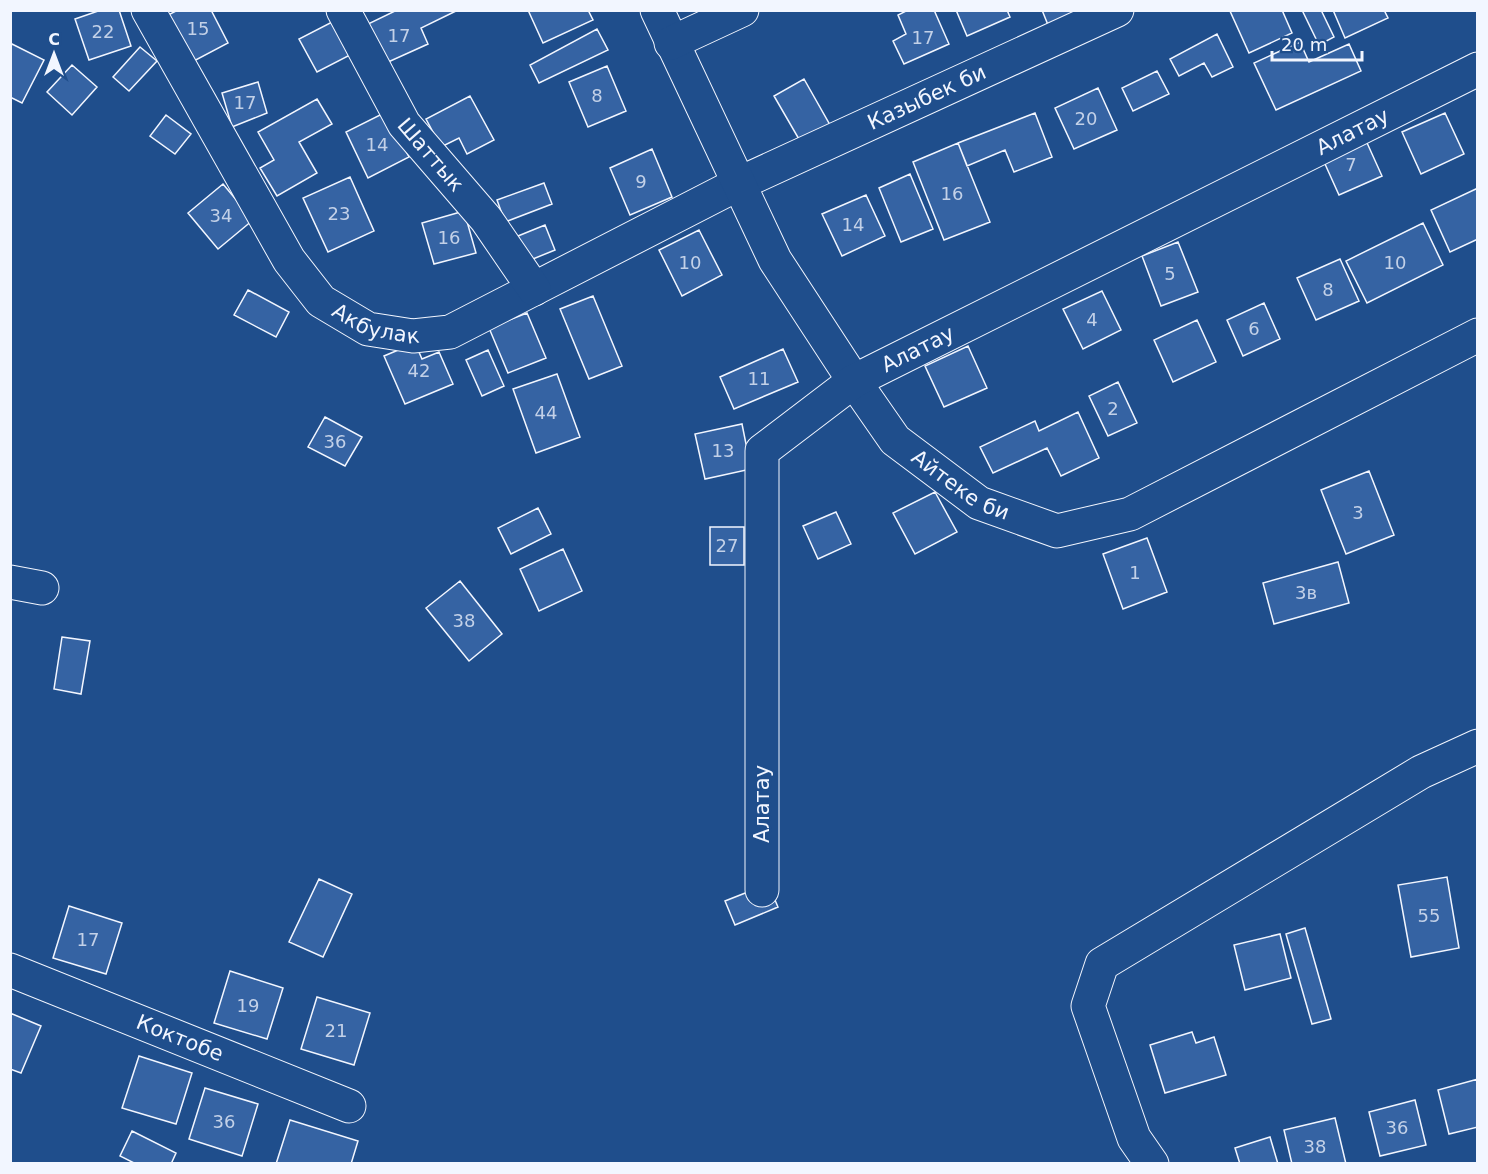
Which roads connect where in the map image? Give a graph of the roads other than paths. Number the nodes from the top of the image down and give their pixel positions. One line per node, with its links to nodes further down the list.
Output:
1 (148, 10): 9 (street, Акбулак)
2 (343, 10): 9 (street, Шаттык)
3 (657, 10): 6 (street, Айтеке би)
4 (742, 10): 6 (street)
5 (1116, 10): 8 (street, Казыбек би)
6 (671, 43): 8 (street, Айтеке би)
7 (1478, 69): 11 (street, Алатау)
8 (738, 184): 9 (street, Акбулак); 11 (street, Айтеке би)
9 (534, 289)
10 (1478, 335): 11 (street, Айтеке би)
11 (854, 381): 15 (street, Алатау)
12 (10, 582): 13 (street)
13 (42, 588)
14 (1478, 746): 18 (street)
15 (762, 890)
16 (10, 970): 17 (street, Коктобе)
17 (349, 1106)
18 (1152, 1164)

